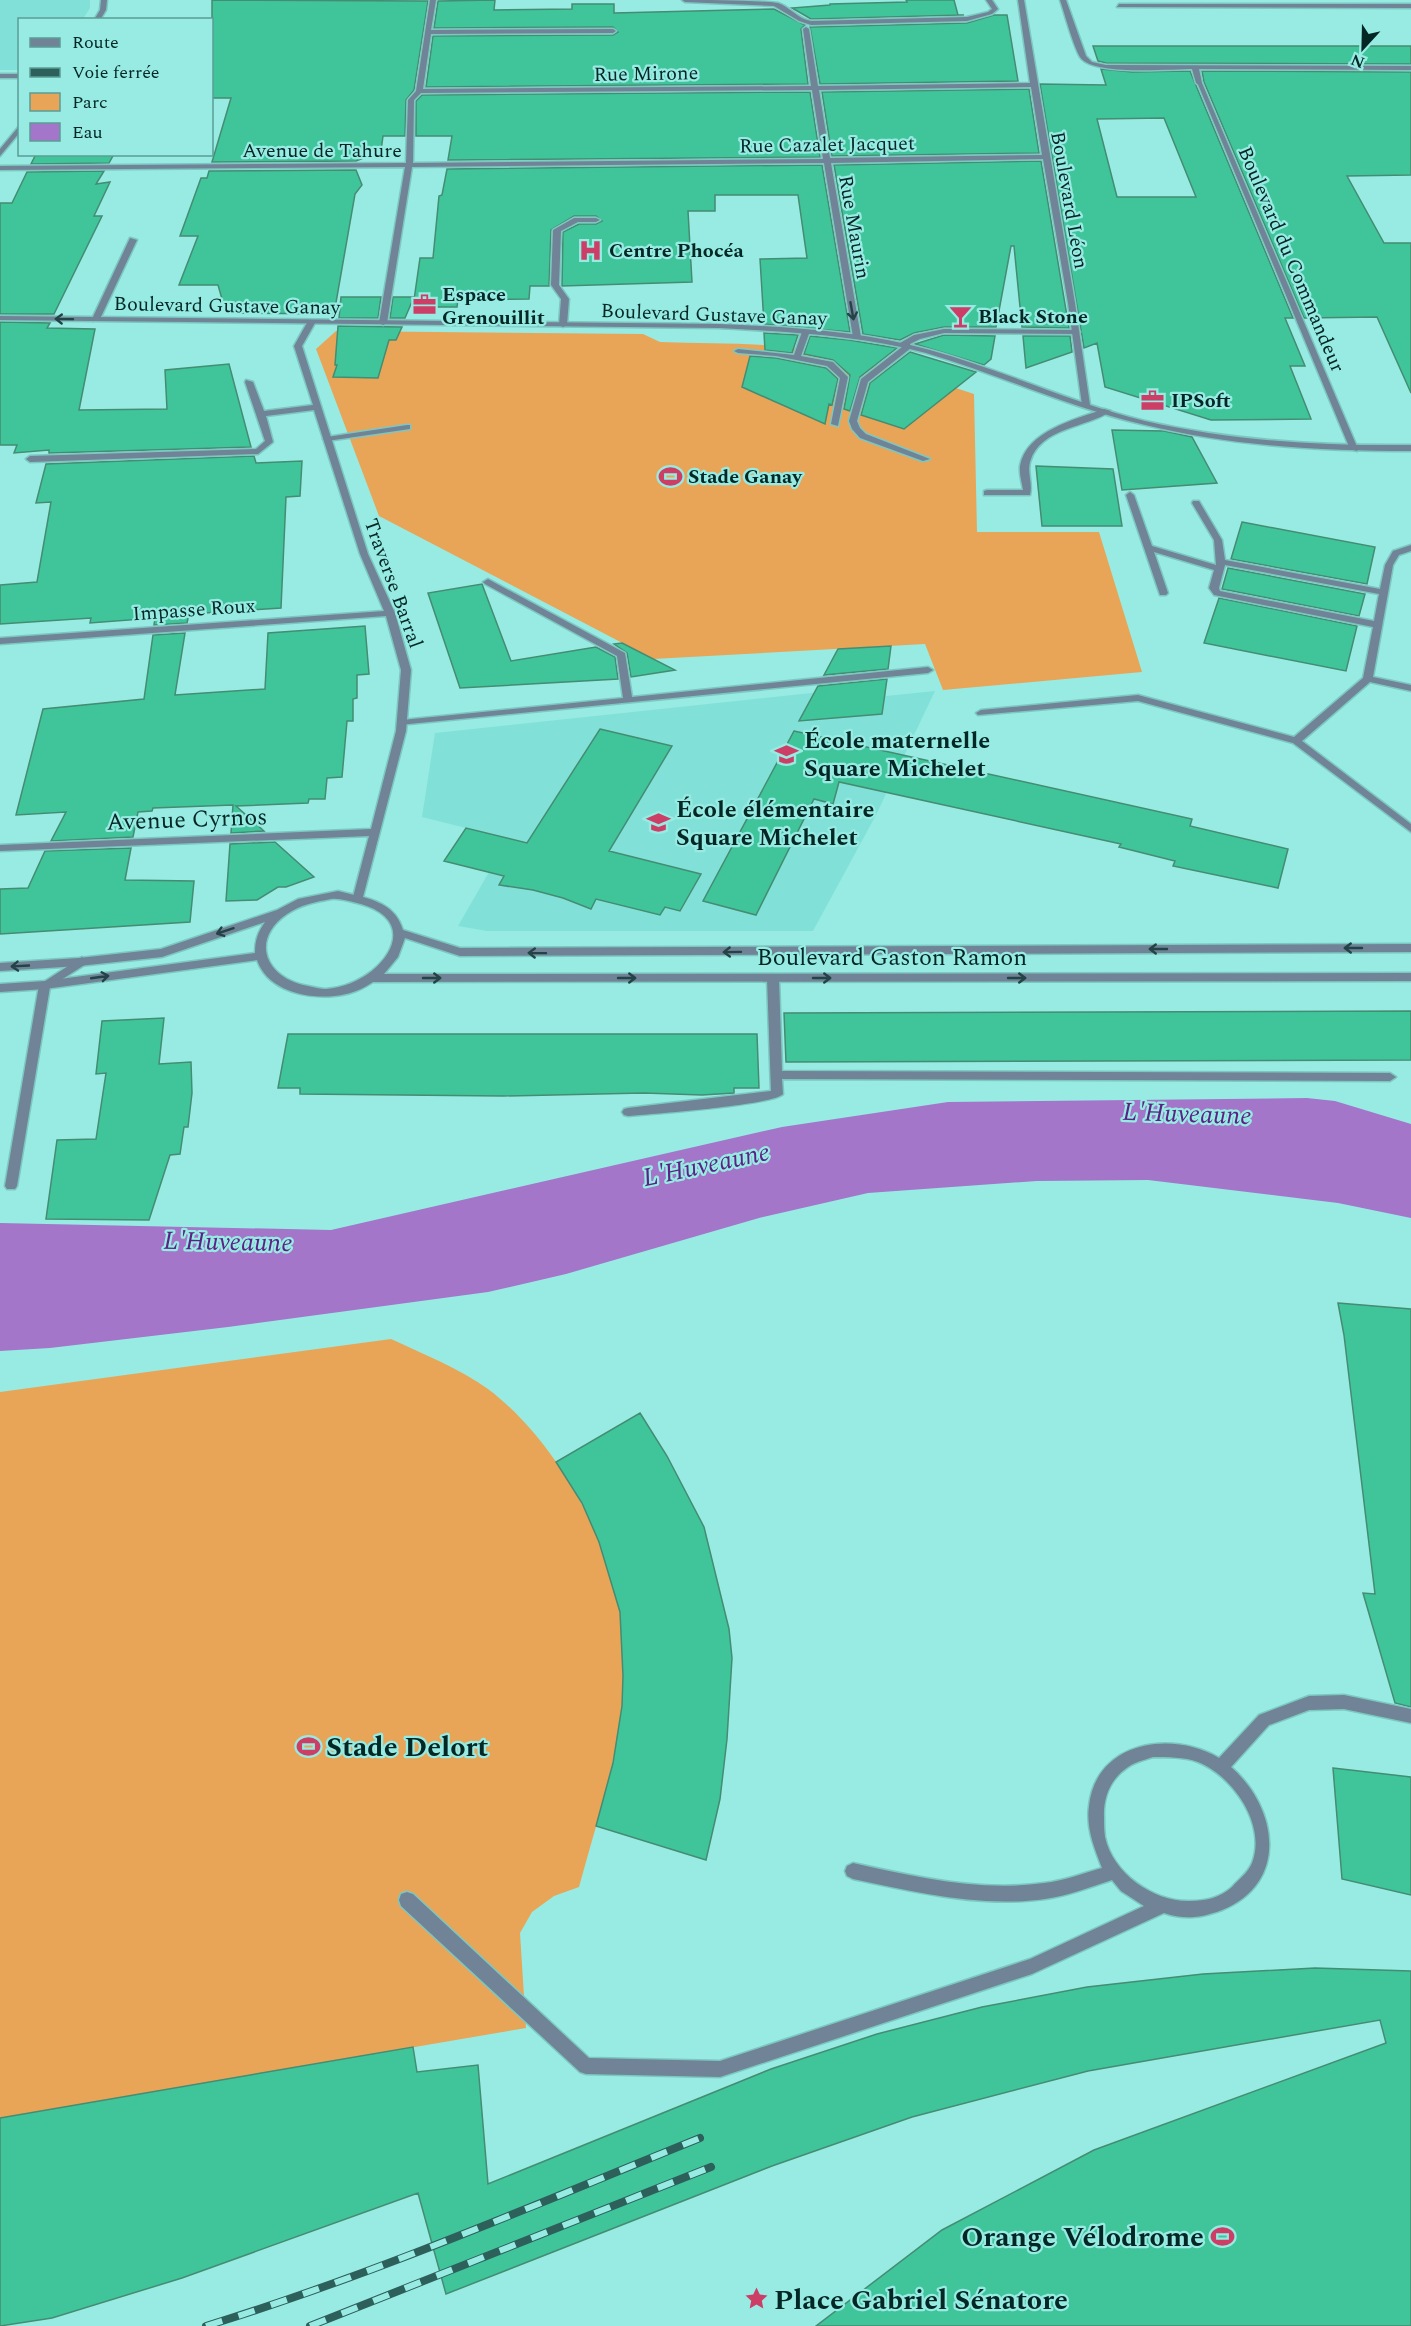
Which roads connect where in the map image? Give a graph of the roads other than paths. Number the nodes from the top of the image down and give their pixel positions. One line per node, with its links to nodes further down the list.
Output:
1 (104, 0): 10 (street)
2 (433, 0): 13 (street)
3 (685, 0): 4 (street)
4 (989, 0)
5 (1022, 0): 18 (street, Boulevard Léon)
6 (1063, 0): 14 (street)
7 (1157, 3): 8 (street); 9 (street)
8 (1119, 6)
9 (1411, 6)
10 (98, 18)
11 (806, 29): 19 (street)
12 (613, 31): 13 (street)
13 (428, 32): 20 (street)
14 (1195, 67): 15 (street); 50 (street, Boulevard du Commandeur)
15 (1411, 68)
16 (0, 76): 17 (street)
17 (18, 76)
18 (1032, 85): 19 (street, Rue Mirone); 23 (street, Boulevard Léon)
19 (814, 88): 20 (street, Rue Mirone); 24 (street, Rue Maurin)
20 (419, 91): 26 (street)
21 (18, 130): 22 (street)
22 (0, 154)
23 (1047, 157): 24 (street, Rue Cazalet Jacquet); 36 (street, Boulevard Léon)
24 (826, 160): 25 (street, Rue Cazalet Jacquet); 37 (street, Rue Maurin, one-way to 37)
25 (609, 164): 26 (street, Avenue de Tahure)
26 (409, 166): 27 (street, Avenue de Tahure); 33 (street)
27 (0, 168)
28 (596, 220): 34 (street)
29 (133, 240): 31 (street)
30 (0, 318): 31 (street, Boulevard Gustave Ganay, one-way to 30)
31 (96, 319): 32 (street, Boulevard Gustave Ganay)
32 (311, 323): 33 (street, Boulevard Gustave Ganay); 43 (street, Traverse Barral)
33 (383, 323): 34 (street, Boulevard Gustave Ganay)
34 (563, 326): 35 (street, Boulevard Gustave Ganay)
35 (806, 331): 37 (street, Boulevard Gustave Ganay); 40 (street)
36 (1076, 332): 38 (street); 42 (street, Boulevard Léon)
37 (857, 337): 38 (street, Boulevard Gustave Ganay)
38 (906, 346): 42 (street, Boulevard Gustave Ganay); 52 (street)
39 (738, 351): 40 (street)
40 (797, 357): 46 (street)
41 (249, 382): 45 (street)
42 (1086, 405): 44 (street, Boulevard Gustave Ganay)
43 (317, 407): 45 (street); 48 (street, Traverse Barral)
44 (1107, 411): 50 (street, Boulevard Gustave Ganay); 53 (street)
45 (261, 414): 51 (street)
46 (835, 424)
47 (407, 427): 48 (street)
48 (327, 439): 62 (street, Traverse Barral)
49 (1411, 448): 50 (street, Boulevard Gustave Ganay)
50 (1354, 449)
51 (30, 459)
52 (926, 459)
53 (987, 493)
54 (1130, 495): 56 (street)
55 (1196, 503): 58 (street)
56 (1149, 548): 58 (street); 61 (street)
57 (1411, 548): 60 (street)
58 (1220, 565): 60 (street); 63 (street)
59 (488, 582): 68 (street)
60 (1383, 592): 63 (street)
61 (1163, 593)
62 (390, 613): 64 (street, Impasse Roux); 70 (street, Traverse Barral)
63 (1378, 625): 66 (street)
64 (0, 641)
65 (928, 670): 68 (street)
66 (1368, 679): 67 (street); 71 (street)
67 (1411, 688)
68 (628, 700): 70 (street)
69 (981, 713): 71 (street)
70 (402, 723): 73 (street, Traverse Barral)
71 (1296, 741): 72 (street)
72 (1411, 829)
73 (375, 832): 74 (street, Avenue Cyrnos); 75 (street, Traverse Barral)
74 (0, 848)
75 (358, 897): 76 (street); 77 (street)
76 (281, 913): 79 (street); 80 (street, one-way to 80)
77 (400, 933): 78 (street, Boulevard Gaston Ramon, one-way to 77); 83 (street)
78 (1411, 948)
79 (260, 956): 83 (street); 85 (street, one-way to 79)
80 (82, 962): 81 (street, one-way to 81); 85 (street)
81 (0, 967)
82 (1411, 977): 84 (street, Boulevard Gaston Ramon, one-way to 82)
83 (374, 978): 84 (street, Boulevard Gaston Ramon, one-way to 84)
84 (773, 978): 87 (street)
85 (45, 985): 86 (street); 90 (street)
86 (0, 988)
87 (776, 1075): 88 (street); 89 (street)
88 (1390, 1077)
89 (628, 1112)
90 (11, 1186)
91 (1411, 1716): 92 (street)
92 (1221, 1767): 94 (street); 96 (street)
93 (854, 1870): 94 (street)
94 (1113, 1872): 96 (street)
95 (407, 1900): 96 (street)
96 (1161, 1906)

